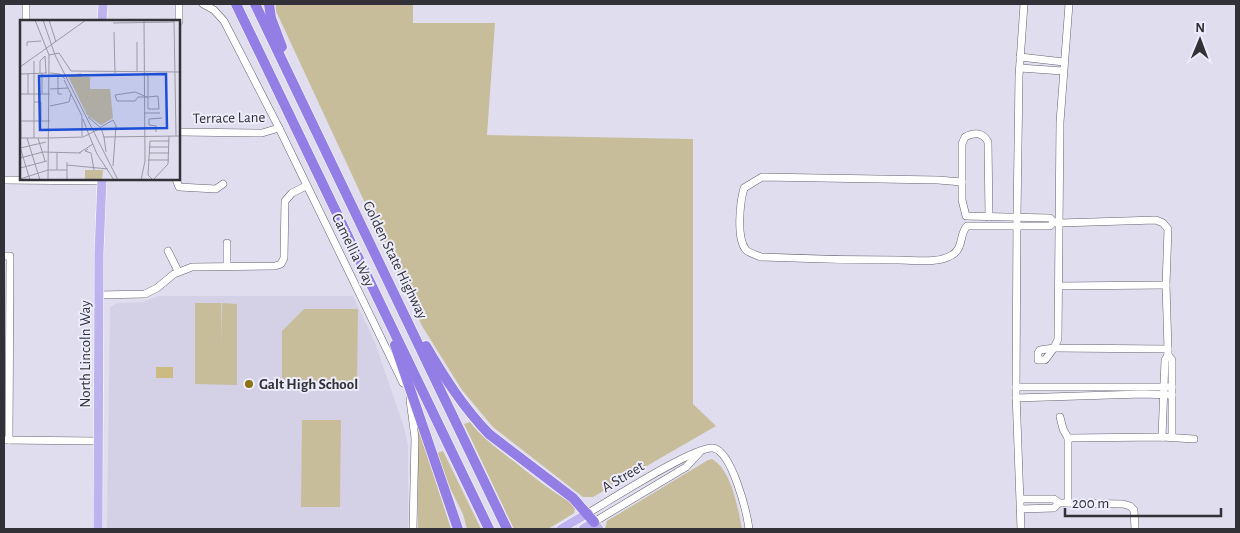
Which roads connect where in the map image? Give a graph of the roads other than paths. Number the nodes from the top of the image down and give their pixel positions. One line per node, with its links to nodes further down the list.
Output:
1 (26, 4): 11 (street)
2 (103, 4): 12 (main road)
3 (179, 4): 13 (street)
4 (203, 4): 20 (street, Camellia Way)
5 (228, 4): 18 (highway)
6 (236, 4): 18 (highway, Golden State Highway)
7 (255, 4): 19 (highway, Golden State Highway)
8 (269, 4): 19 (highway)
9 (1024, 4): 14 (street)
10 (1069, 4): 15 (street)
11 (26, 20)
12 (102, 20)
13 (179, 20)
14 (1020, 57): 15 (street); 16 (street)
15 (1064, 62): 17 (street)
16 (1020, 68): 17 (street); 30 (street)
17 (1063, 71): 31 (street)
18 (272, 79): 41 (highway, Golden State Highway)
19 (300, 97): 38 (highway, Golden State Highway)
20 (279, 128): 21 (street, Terrace Lane); 28 (street, Camellia Way)
21 (180, 132)
22 (4, 180): 23 (street)
23 (24, 180): 24 (street)
24 (102, 180): 42 (main road, North Lincoln Way)
25 (176, 180): 27 (street)
26 (962, 182): 29 (street); 29 (street); 32 (street)
27 (223, 184)
28 (306, 186): 36 (street); 64 (street, Camellia Way)
29 (989, 217): 30 (street)
30 (1017, 217): 31 (street); 32 (street)
31 (1057, 222): 32 (street); 39 (street); 40 (street)
32 (1017, 226): 44 (street)
33 (227, 243): 36 (street)
34 (168, 251): 37 (street)
35 (7, 256): 54 (street)
36 (227, 266): 37 (street)
37 (178, 271): 42 (street)
38 (385, 273): 61 (highway); 67 (highway, Golden State Highway)
39 (1166, 285): 40 (street); 43 (street)
40 (1059, 286): 43 (street)
41 (377, 294): 65 (highway); 66 (highway, Golden State Highway)
42 (99, 295): 55 (main road, North Lincoln Way)
43 (1168, 352): 45 (street)
44 (1016, 387): 45 (street); 48 (street)
45 (1168, 387): 46 (street); 47 (street)
46 (1164, 395): 47 (street); 48 (street); 50 (street)
47 (1172, 395): 51 (street)
48 (1016, 398): 57 (street)
49 (1060, 417): 52 (street)
50 (1162, 437): 51 (street); 52 (street)
51 (1172, 437): 53 (street)
52 (1068, 438): 59 (street)
53 (1194, 439)
54 (6, 440): 55 (street)
55 (98, 441): 63 (main road, North Lincoln Way)
56 (700, 451): 61 (street, A Street); 62 (street, A Street); 70 (street, A Street)
57 (1021, 500): 58 (street); 60 (street)
58 (1059, 503): 59 (street); 60 (street)
59 (1068, 503): 72 (street)
60 (1021, 509): 71 (street)
61 (588, 513): 62 (highway); 68 (main road, A Street)
62 (597, 526): 69 (main road, A Street)
63 (98, 529)
64 (413, 529)
65 (458, 529)
66 (489, 529)
67 (508, 529)
68 (561, 529)
69 (583, 529)
70 (749, 529)
71 (1022, 529)
72 (1135, 529)

